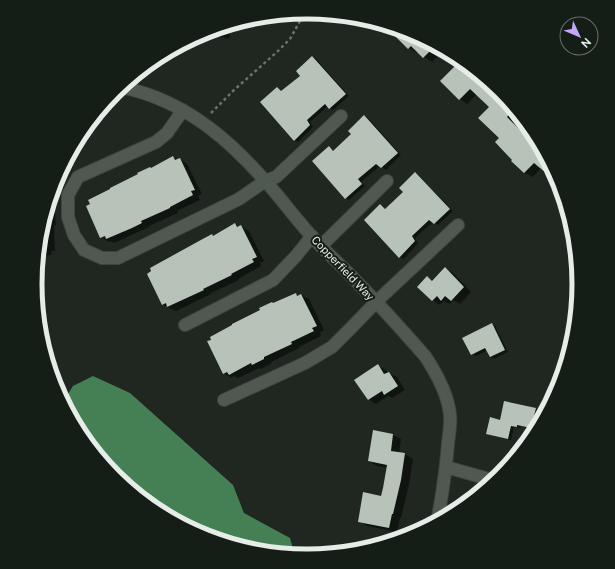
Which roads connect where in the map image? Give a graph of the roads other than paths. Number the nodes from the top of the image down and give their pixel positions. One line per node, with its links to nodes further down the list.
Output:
1 (128, 89): 2 (street, Copperfield Way)
2 (183, 110): 4 (street, Copperfield Way); 4 (street)
3 (341, 116): 4 (street)
4 (265, 181): 7 (street, Copperfield Way)
5 (387, 181): 8 (street)
6 (458, 225): 9 (street)
7 (312, 236): 8 (street, Copperfield Way); 10 (street)
8 (321, 246): 9 (street, Copperfield Way)
9 (376, 302): 11 (street); 12 (street, Copperfield Way)
10 (185, 325)
11 (224, 400)
12 (446, 467): 13 (street); 14 (street, Copperfield Way)
13 (488, 479)
14 (438, 515)

